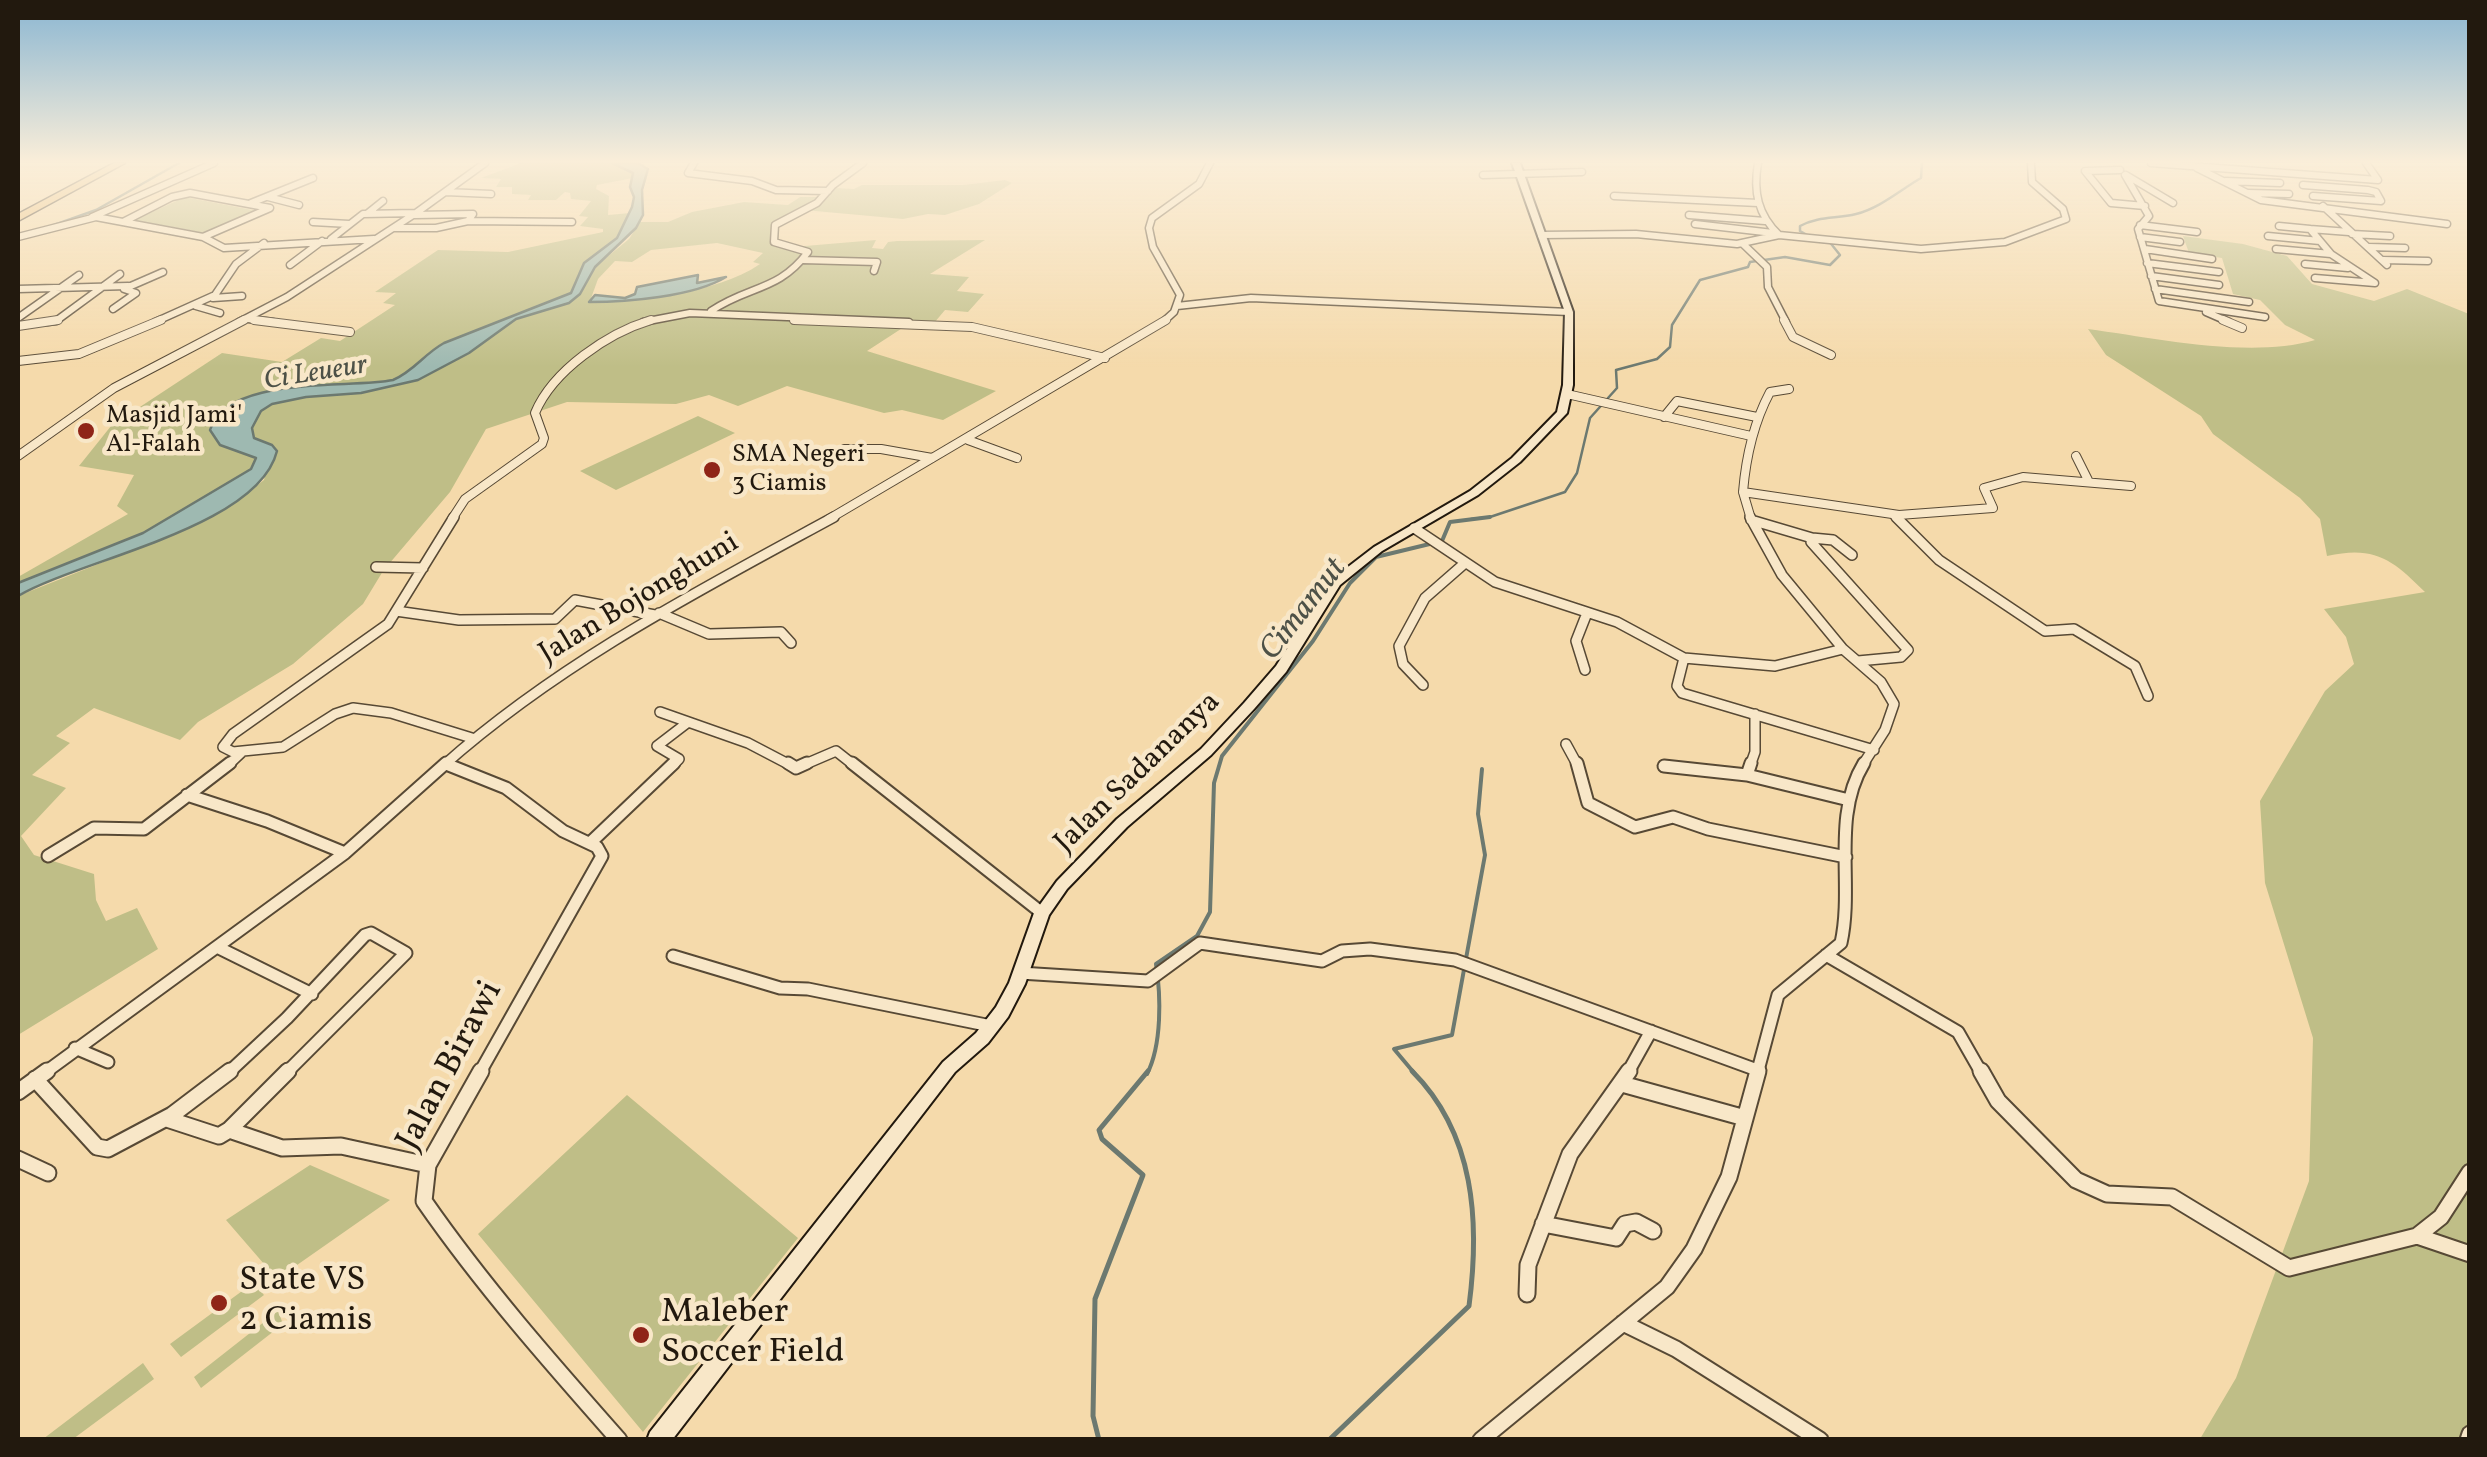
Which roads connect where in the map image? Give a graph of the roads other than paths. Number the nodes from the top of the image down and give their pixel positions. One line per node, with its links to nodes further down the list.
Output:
1 (43, 231): 24 (street)
2 (171, 231): 22 (street)
3 (218, 231): 22 (street)
4 (340, 231): 25 (street)
5 (389, 231): 26 (street)
6 (774, 231): 37 (street)
7 (1149, 231): 61 (street)
8 (1540, 231): 18 (street, Jalan Sadananya)
9 (1747, 231): 19 (street)
10 (1774, 231): 19 (street)
11 (2037, 231): 19 (street)
12 (2140, 231): 23 (street)
13 (2189, 231): 16 (street)
14 (2312, 231): 27 (street)
15 (2330, 231): 17 (street)
16 (2197, 232)
17 (2350, 233): 21 (street); 31 (street)
18 (1541, 235): 30 (street); 65 (street, Jalan Sadananya)
19 (1777, 235): 30 (street)
20 (2268, 236): 27 (street)
21 (2390, 236)
22 (203, 237): 29 (street)
23 (2140, 237): 28 (street); 33 (street)
24 (18, 238)
25 (327, 240): 26 (street); 29 (street); 40 (street)
26 (375, 240): 69 (street)
27 (2320, 241): 35 (street)
28 (2180, 242)
29 (264, 243): 58 (street)
30 (1743, 244): 73 (street)
31 (2368, 247): 32 (street); 38 (street)
32 (2405, 248)
33 (2144, 249): 36 (street); 39 (street)
34 (2276, 250): 35 (street)
35 (2331, 254): 42 (street)
36 (2212, 259)
37 (803, 260): 43 (street); 64 (street)
38 (2428, 262)
39 (2146, 263): 45 (street); 49 (street)
40 (290, 264)
41 (2305, 264): 42 (street)
42 (2354, 269): 50 (street)
43 (874, 271)
44 (163, 272): 52 (street)
45 (2218, 272)
46 (120, 274): 53 (street)
47 (79, 275): 54 (street)
48 (37, 276): 55 (street)
49 (2151, 276): 51 (street); 56 (street)
50 (2314, 278)
51 (2219, 285)
52 (128, 286): 53 (street); 62 (street)
53 (102, 287): 54 (street); 70 (street)
54 (62, 288): 55 (street); 68 (street)
55 (18, 289)
56 (2155, 289): 59 (street); 63 (street)
57 (242, 296): 58 (street)
58 (210, 298): 60 (street)
59 (2249, 302)
60 (196, 306): 66 (street); 75 (street)
61 (1177, 306): 65 (street); 74 (street, Jalan Bojonghuni)
62 (112, 309)
63 (2201, 309): 67 (street); 71 (street)
64 (710, 312): 74 (street); 97 (street)
65 (1569, 312): 77 (street, Jalan Sadananya)
66 (220, 313)
67 (2265, 317)
68 (18, 318)
69 (247, 318): 72 (street); 83 (street)
70 (18, 326)
71 (2242, 328)
72 (350, 332)
73 (1831, 355)
74 (1104, 358): 81 (street, Jalan Bojonghuni)
75 (18, 361)
76 (1790, 389): 78 (street)
77 (1567, 394): 79 (street); 92 (street, Jalan Sadananya)
78 (1757, 417): 79 (street); 80 (street)
79 (1664, 418): 80 (street)
80 (1750, 436): 89 (street)
81 (968, 440): 85 (street, Jalan Bojonghuni); 86 (street)
82 (844, 449): 85 (street)
83 (18, 456)
84 (2076, 456): 87 (street)
85 (936, 458): 100 (street, Jalan Bojonghuni)
86 (1018, 458)
87 (2088, 480): 88 (street); 90 (street)
88 (2131, 486)
89 (1742, 492): 90 (street); 91 (street)
90 (1894, 514): 107 (street)
91 (1751, 520): 93 (street); 102 (street)
92 (1414, 528): 95 (street); 124 (street, Jalan Sadananya)
93 (1811, 542): 94 (street); 104 (street)
94 (1852, 555)
95 (1465, 563): 99 (street); 106 (street)
96 (376, 568): 97 (street)
97 (423, 568): 98 (street)
98 (396, 611): 100 (street); 114 (street)
99 (1587, 613): 103 (street); 105 (street)
100 (657, 614): 101 (street); 111 (street, Jalan Bojonghuni)
101 (791, 642)
102 (1844, 649): 103 (street); 104 (street)
103 (1684, 658): 109 (street)
104 (1857, 660): 113 (street)
105 (1585, 670)
106 (1423, 685)
107 (2148, 696)
108 (660, 712): 110 (street)
109 (1755, 714): 113 (street); 117 (street)
110 (687, 723): 120 (street); 124 (street)
111 (474, 739): 114 (street); 115 (street, Jalan Bojonghuni)
112 (1566, 744): 123 (street)
113 (1874, 750): 119 (street)
114 (243, 751): 118 (street)
115 (446, 764): 120 (street); 121 (street, Jalan Bojonghuni)
116 (1664, 766): 117 (street)
117 (1747, 775): 119 (street)
118 (187, 795): 121 (street); 122 (street)
119 (1849, 800): 123 (street)
120 (590, 843): 142 (street, Jalan Birawi)
121 (344, 853): 125 (street, Jalan Bojonghuni)
122 (48, 856)
123 (1846, 857): 126 (street)
124 (1042, 913): 128 (street, Jalan Sadananya)
125 (217, 946): 129 (street); 132 (street, Jalan Bojonghuni)
126 (1826, 955): 134 (street); 147 (street)
127 (673, 956): 130 (street)
128 (1020, 973): 130 (street, Jalan Sadananya); 131 (street)
129 (312, 994): 139 (street); 140 (street)
130 (991, 1026): 152 (street, Jalan Sadananya)
131 (1650, 1031): 134 (street); 136 (street)
132 (75, 1048): 133 (street); 135 (street, Jalan Bojonghuni)
133 (108, 1062)
134 (1757, 1070): 138 (street)
135 (35, 1079): 137 (street, Jalan Bojonghuni); 139 (street)
136 (1622, 1084): 138 (street); 145 (street)
137 (18, 1092)
138 (1745, 1118): 150 (street)
139 (167, 1120): 140 (street)
140 (229, 1130): 142 (street)
141 (18, 1159): 143 (street)
142 (428, 1166): 151 (street, Jalan Birawi)
143 (48, 1172)
144 (2470, 1172): 147 (street)
145 (1544, 1224): 146 (street); 149 (street)
146 (1654, 1230)
147 (2417, 1236): 148 (street)
148 (2470, 1254)
149 (1527, 1294)
150 (1622, 1323): 153 (street); 154 (street)
151 (619, 1440)
152 (658, 1440)
153 (1481, 1440)
154 (1820, 1440)

